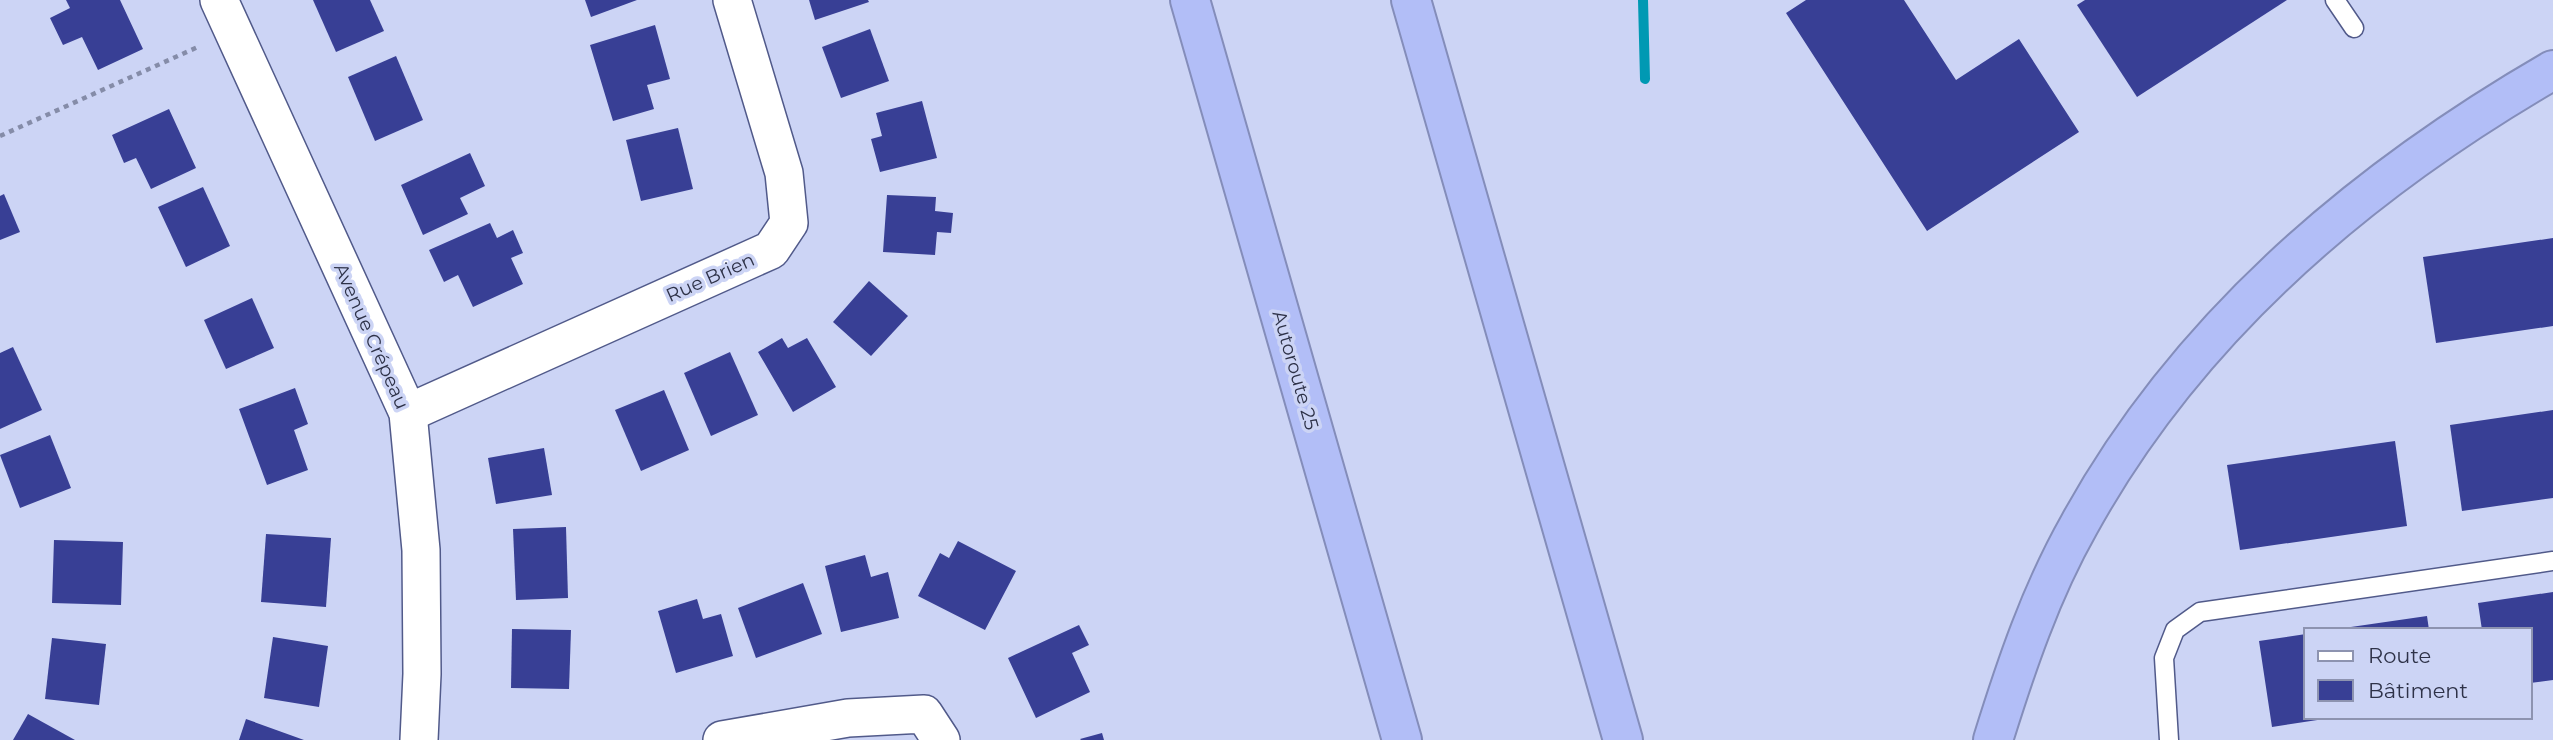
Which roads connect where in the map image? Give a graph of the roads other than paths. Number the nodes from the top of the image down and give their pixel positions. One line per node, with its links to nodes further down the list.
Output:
1 (732, 0): 8 (street, Rue Brien)
2 (1190, 0): 13 (highway, Autoroute 25)
3 (1411, 0): 14 (highway)
4 (2335, 0): 6 (lane)
5 (226, 16): 8 (street, Avenue Crépeau)
6 (2354, 28)
7 (2553, 70): 15 (highway)
8 (408, 412): 10 (street, Avenue Crépeau)
9 (2553, 561): 16 (lane)
10 (419, 740)
11 (722, 740): 12 (street)
12 (941, 740)
13 (1402, 740)
14 (1623, 740)
15 (1993, 740)
16 (2169, 740)

